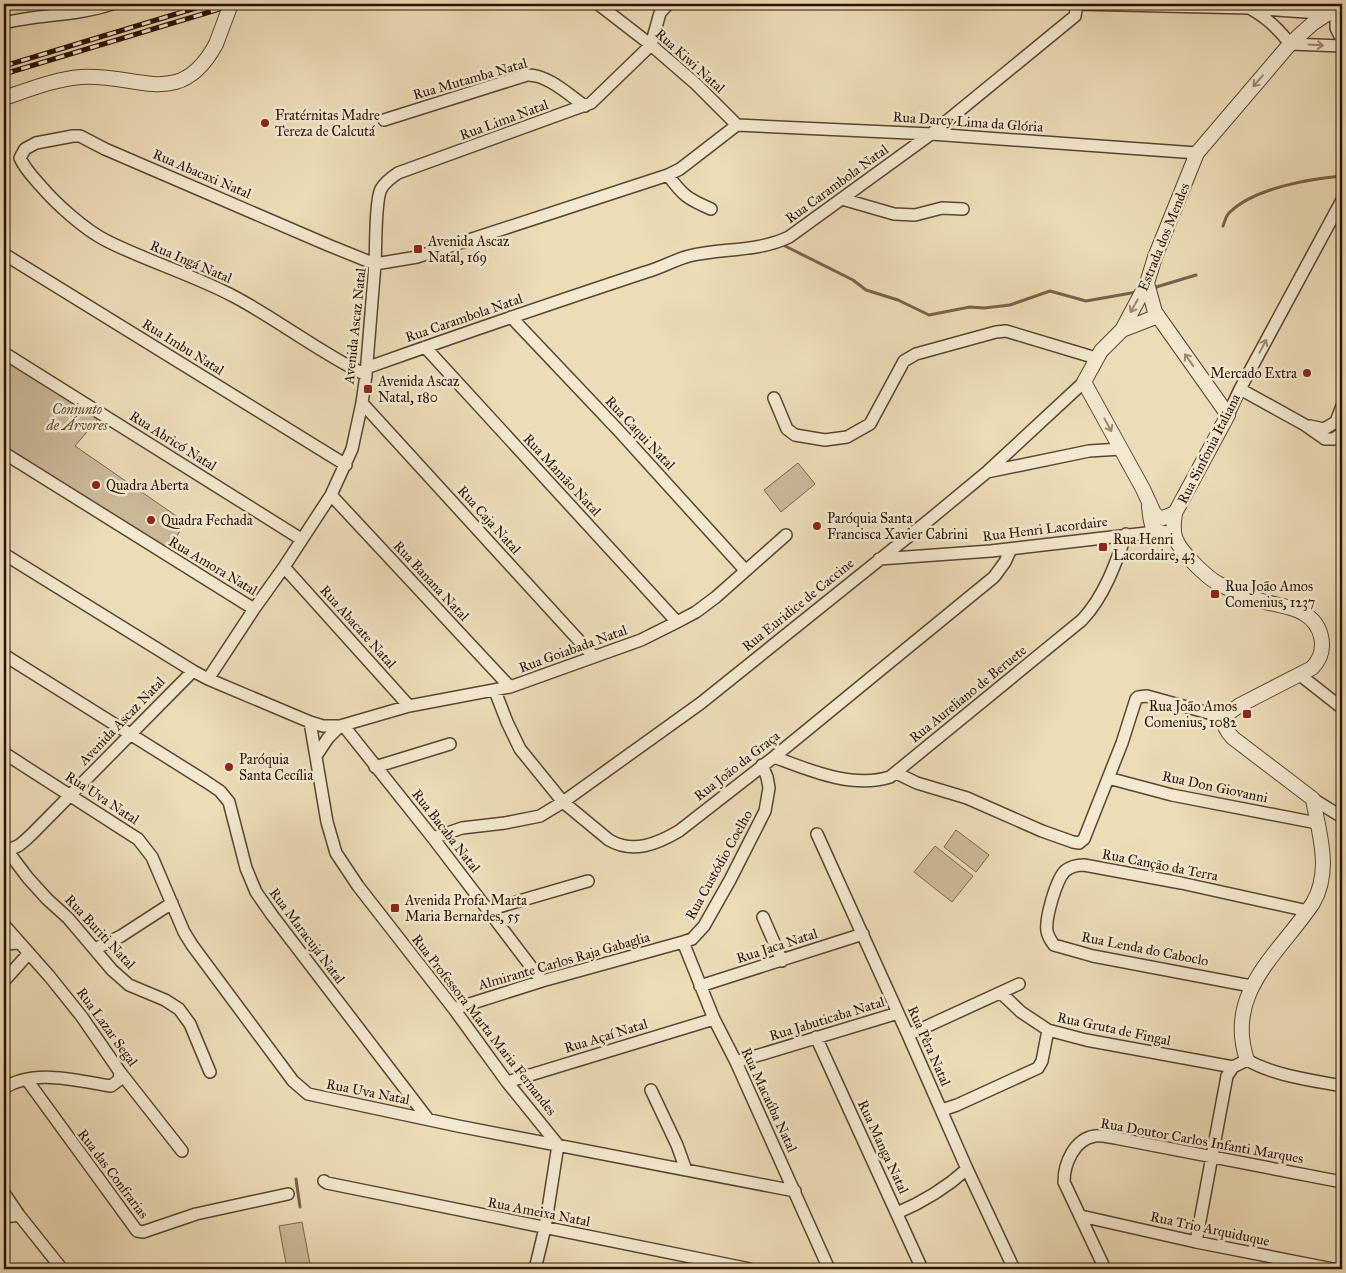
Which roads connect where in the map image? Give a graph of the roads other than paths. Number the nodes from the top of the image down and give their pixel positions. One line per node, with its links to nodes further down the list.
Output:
1 (112, 4): 6 (street)
2 (231, 4): 14 (street, bridge)
3 (598, 4): 12 (street, Rua Kiwi Natal)
4 (668, 4): 12 (street, Rua Lima Natal)
5 (1077, 4): 7 (street); 18 (street, Rua Carambola Natal)
6 (92, 7): 9 (street)
7 (1249, 8): 8 (street); 11 (street)
8 (1337, 8): 10 (street); 11 (street, Estrada dos Mendes)
9 (4, 23)
10 (1342, 40)
11 (1290, 44): 13 (street, one-way to 13); 19 (street, Estrada dos Mendes, one-way to 19)
12 (651, 45): 15 (street, Rua Lima Natal); 17 (street, Rua Kiwi Natal)
13 (1342, 46)
14 (4, 98)
15 (585, 106): 16 (street, Rua Mutamba Natal); 27 (street, Rua Lima Natal)
16 (384, 120)
17 (737, 125): 18 (street, Rua Darcy Lima da Glória); 21 (street, Avenida Ascaz Natal)
18 (930, 134): 19 (street, Rua Darcy Lima da Glória); 22 (street, Rua Carambola Natal)
19 (1197, 153): 28 (street, Estrada dos Mendes)
20 (20, 158): 27 (street, Rua Abacaxi Natal); 35 (street, Rua Ingá Natal)
21 (668, 175): 24 (street); 27 (street, Avenida Ascaz Natal)
22 (842, 199): 25 (street); 30 (street, Rua Carambola Natal)
23 (1342, 200): 37 (street, Rua Sinfonia Italiana, one-way to 23)
24 (711, 209)
25 (963, 209)
26 (4, 254): 46 (street, Rua Imbu Natal)
27 (375, 264): 35 (street, Avenida Ascaz Natal)
28 (1147, 283): 29 (street); 31 (street, Estrada dos Mendes, one-way to 31)
29 (1158, 316): 31 (street); 41 (street, one-way to 29)
30 (511, 317): 32 (street, Rua Carambola Natal); 59 (street, Rua Caqui Natal)
31 (1122, 330): 34 (street, Estrada dos Mendes)
32 (425, 347): 35 (street, Rua Carambola Natal); 61 (street, Rua Mamão Natal)
33 (4, 353): 54 (street, Rua Abricó Natal)
34 (1096, 358): 36 (street, Estrada dos Mendes); 38 (street)
35 (366, 372): 39 (street, Avenida Ascaz Natal)
36 (1084, 382): 44 (street, one-way to 44); 47 (street, Estrada dos Mendes)
37 (1240, 389): 41 (street, Rua Sinfonia Italiana); 42 (street)
38 (774, 398)
39 (362, 403): 46 (street, Avenida Ascaz Natal); 63 (street, Rua Caja Natal)
40 (1342, 406): 42 (street)
41 (1228, 414): 50 (street, Rua Sinfonia Italiana)
42 (1305, 425): 43 (street)
43 (1342, 433)
44 (1121, 449): 47 (street, Rua Euridice de Caccine); 49 (street)
45 (4, 453): 60 (street, Rua Amora Natal)
46 (346, 465): 48 (street, Avenida Ascaz Natal)
47 (987, 472): 57 (street, Rua Euridice de Caccine)
48 (331, 495): 54 (street, Avenida Ascaz Natal); 67 (street, Rua Banana Natal)
49 (1149, 506): 50 (street); 52 (street)
50 (1175, 513): 52 (street)
51 (1126, 534): 52 (street, Rua Henri Lacordaire); 55 (street, Rua Henri Lacordaire); 81 (street, Rua Aureliano de Beruete)
52 (1168, 534): 65 (street)
53 (786, 535): 59 (street, Rua Goiabada Natal)
54 (301, 539): 58 (street, Avenida Ascaz Natal)
55 (1011, 549): 57 (street, Rua Henri Lacordaire); 78 (street, Rua João da Graça)
56 (4, 554): 64 (street)
57 (879, 559): 85 (street, Rua Euridice de Caccine)
58 (284, 567): 60 (street, Avenida Ascaz Natal); 69 (street, Rua Abacate Natal)
59 (745, 570): 61 (street, Rua Goiabada Natal)
60 (254, 609): 66 (street, Avenida Ascaz Natal)
61 (677, 622): 63 (street, Rua Goiabada Natal)
62 (4, 655): 74 (street, Rua Maracujá Natal)
63 (594, 657): 67 (street, Rua Goiabada Natal)
64 (193, 671): 66 (street); 74 (street, Avenida Ascaz Natal)
65 (1300, 675): 70 (street); 71 (street)
66 (208, 679): 72 (street)
67 (510, 687): 68 (street, Rua Goiabada Natal)
68 (495, 691): 69 (street, Rua Goiabada Natal); 85 (street, Rua João da Graça)
69 (409, 706): 73 (street, Rua Goiabada Natal)
70 (1342, 708)
71 (1223, 716): 82 (street); 84 (street)
72 (310, 722): 73 (street, Rua Goiabada Natal); 77 (street, Rua Professora Marta Maria Fernandes)
73 (342, 726): 77 (street); 80 (street, Rua Bacaba Natal)
74 (129, 735): 83 (street, Avenida Ascaz Natal); 128 (street, Rua Maracujá Natal)
75 (450, 744): 80 (street)
76 (4, 753): 83 (street, Rua Uva Natal)
77 (316, 756): 111 (street, Rua Professora Marta Maria Fernandes)
78 (774, 756): 79 (street, Rua João da Graça); 81 (street, Rua Aureliano de Beruete)
79 (762, 765): 85 (street, Rua João da Graça); 99 (street, Rua Custódio Coelho)
80 (375, 767): 89 (street, Rua Bacaba Natal)
81 (896, 773): 82 (street)
82 (1108, 778): 87 (street, Rua Don Giovanni)
83 (71, 795): 90 (street, Avenida Ascaz Natal); 92 (street, Rua Uva Natal)
84 (1313, 798): 86 (street); 87 (street)
85 (563, 802): 89 (street, Rua Euridice de Caccine)
86 (1342, 817)
87 (1317, 823): 94 (street)
88 (817, 834): 98 (street, Rua Pêra Natal)
89 (433, 838): 93 (street, Rua Bacaba Natal)
90 (5, 849): 102 (street, Rua Buriti Natal)
91 (588, 880): 93 (street)
92 (172, 904): 102 (street); 128 (street, Rua Uva Natal)
93 (488, 910): 106 (street, Rua Bacaba Natal)
94 (1308, 911): 97 (street, Rua Canção da Terra); 109 (street)
95 (763, 917): 104 (street)
96 (4, 925): 100 (street, Rua Lazar Segal)
97 (1047, 926): 109 (street, Rua Lenda do Caboclo)
98 (863, 934): 104 (street, Rua Jaca Natal); 112 (street, Rua Pêra Natal)
99 (683, 942): 106 (street, Almirante Carlos Raja Gabaglia); 108 (street, Rua Macaúba Natal)
100 (19, 943): 101 (street); 103 (street, Rua Lazar Segal)
101 (4, 944)
102 (95, 949): 121 (street, Rua Buriti Natal)
103 (29, 953): 105 (street); 120 (street, Rua Lazar Segal)
104 (782, 961): 108 (street, Rua Jaca Natal)
105 (4, 980)
106 (542, 981): 111 (street, Almirante Carlos Raja Gabaglia)
107 (1018, 984): 110 (street)
108 (700, 986): 113 (street, Rua Macaúba Natal)
109 (1251, 986): 117 (street)
110 (1001, 993): 114 (street, Rua Gruta de Fingal); 115 (street)
111 (454, 1009): 123 (street, Rua Professora Marta Maria Fernandes)
112 (898, 1013): 115 (street, Rua Pêra Natal); 116 (street, Rua Jabuticaba Natal)
113 (714, 1019): 118 (street, Rua Macaúba Natal); 123 (street, Rua Açaí Natal)
114 (1048, 1030): 119 (street, Rua Gruta de Fingal); 127 (street)
115 (908, 1035): 127 (street, Rua Pêra Natal)
116 (816, 1037): 118 (street, Rua Jabuticaba Natal); 139 (street, Rua Manga Natal)
117 (1247, 1060): 119 (street); 124 (street)
118 (736, 1062): 136 (street, Rua Macaúba Natal)
119 (1233, 1067): 131 (street)
120 (120, 1072): 122 (street); 130 (street, Rua Lazar Segal)
121 (210, 1072)
122 (27, 1080): 125 (street); 138 (street, Rua das Confrarias)
123 (507, 1082): 129 (street, Rua Professora Marta Maria Fernandes)
124 (1342, 1086)
125 (4, 1088)
126 (651, 1090): 133 (street)
127 (942, 1110): 132 (street, Rua Pêra Natal)
128 (428, 1119): 129 (street, Rua Uva Natal)
129 (558, 1146): 133 (street, Rua Uva Natal); 143 (street)
130 (182, 1151)
131 (1212, 1157): 135 (street, Rua Doutor Carlos Infanti Marques); 141 (street, Rua Doutor Carlos Infanti Marques); 144 (street)
132 (967, 1169): 139 (street); 150 (street, Rua Pêra Natal)
133 (686, 1170): 136 (street, Rua Uva Natal)
134 (324, 1181): 143 (street, Rua Ameixa Natal)
135 (1342, 1182)
136 (795, 1191): 148 (street, Rua Macaúba Natal)
137 (4, 1193): 140 (street)
138 (288, 1194)
139 (897, 1213): 149 (street, Rua Manga Natal)
140 (19, 1215): 142 (street); 145 (street)
141 (1081, 1216): 144 (street, Rua Trio Arquiduque); 151 (street, Rua Doutor Carlos Infanti Marques)
142 (4, 1217)
143 (544, 1228): 146 (street); 147 (street, Rua Ameixa Natal)
144 (1196, 1242): 152 (street, Rua Trio Arquiduque)
145 (62, 1269)
146 (535, 1269)
147 (750, 1269)
148 (829, 1269)
149 (922, 1269)
150 (1014, 1269)
151 (1106, 1269)
152 (1333, 1269)

